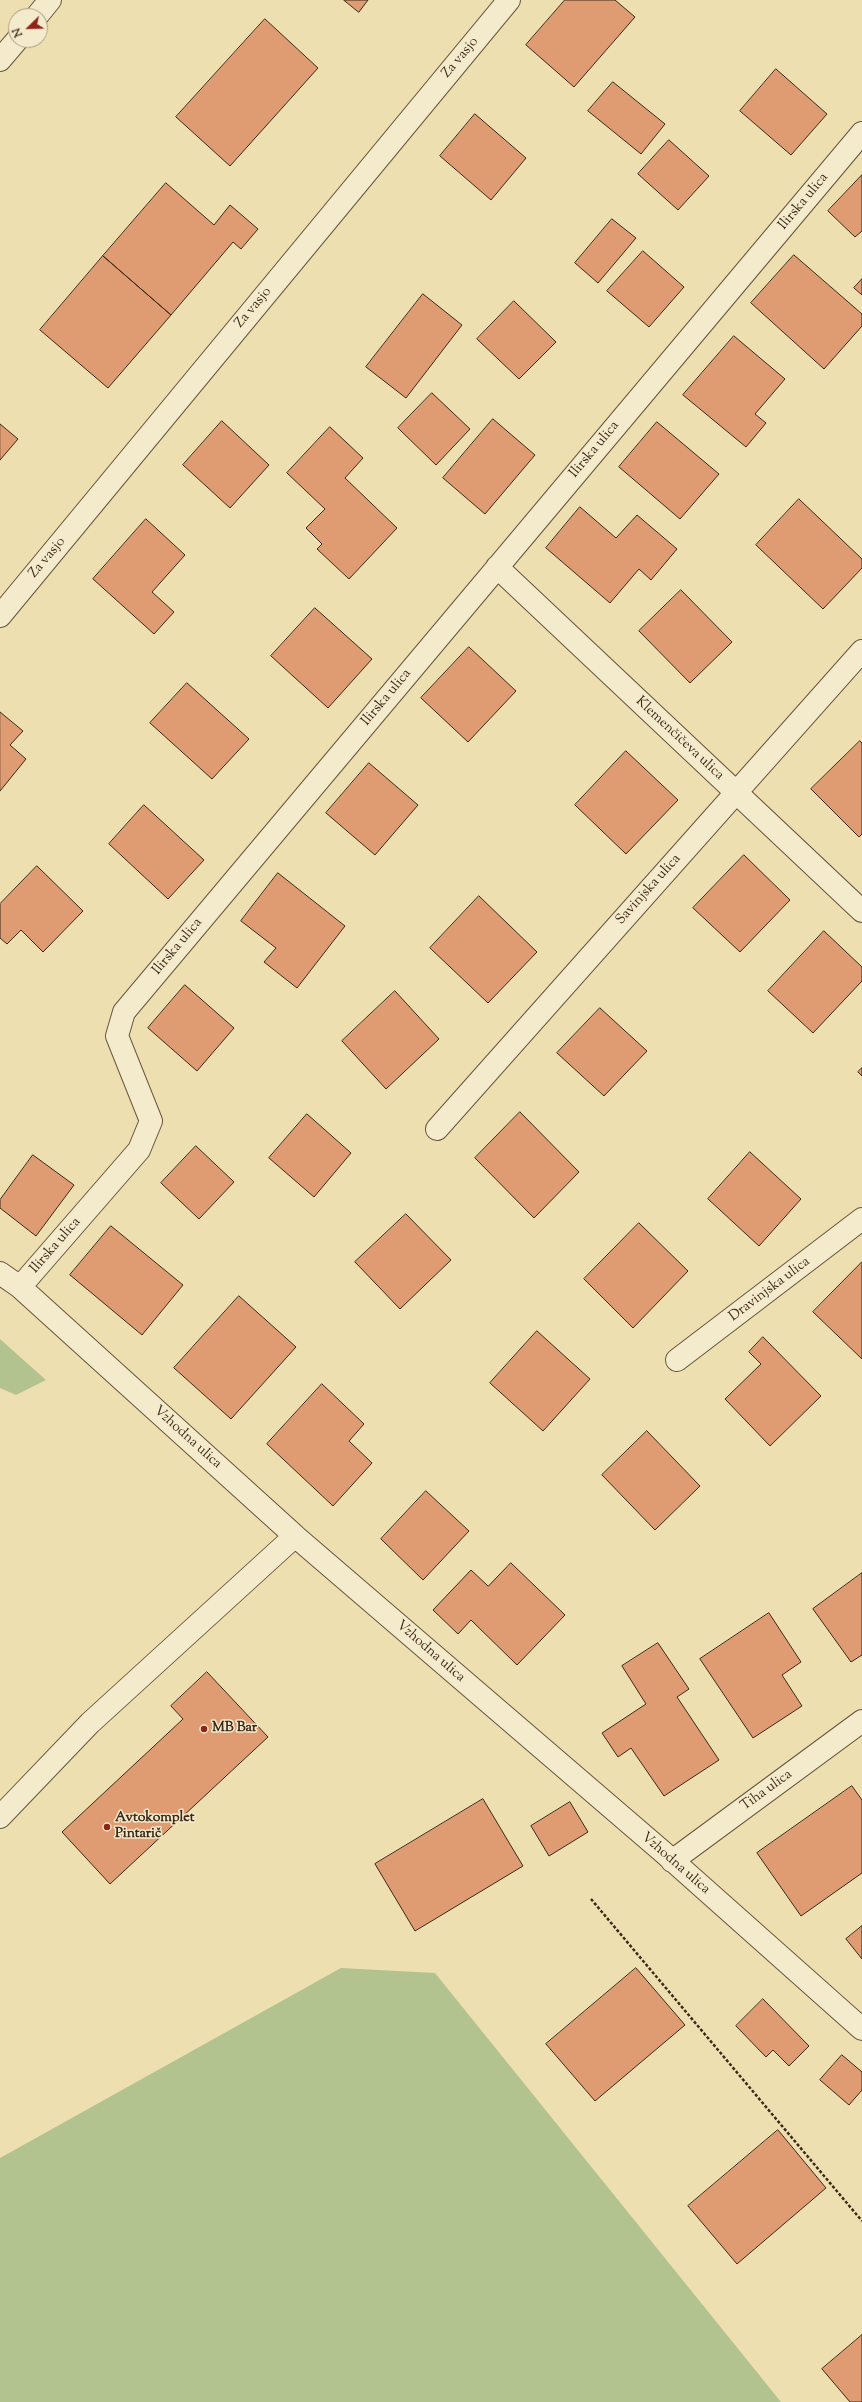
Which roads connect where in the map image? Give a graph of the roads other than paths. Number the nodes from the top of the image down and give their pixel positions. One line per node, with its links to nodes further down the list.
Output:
1 (50, 0): 3 (street)
2 (508, 0): 8 (street, Za vasjo)
3 (44, 8)
4 (10, 48): 5 (street)
5 (0, 60)
6 (862, 133): 7 (street, Ilirska ulica)
7 (497, 568): 10 (street, Klemenčičeva ulica); 15 (street, Ilirska ulica)
8 (0, 616)
9 (862, 651): 10 (street, Savinjska ulica)
10 (736, 793): 11 (street, Klemenčičeva ulica); 12 (street, Savinjska ulica)
11 (862, 911)
12 (437, 1129)
13 (862, 1219): 16 (street, Dravinjska ulica)
14 (0, 1273): 15 (street, Vzhodna ulica)
15 (20, 1287): 17 (street, Vzhodna ulica)
16 (677, 1360)
17 (295, 1536): 19 (street); 20 (street, Vzhodna ulica)
18 (862, 1721): 20 (street, Tiha ulica)
19 (0, 1817)
20 (672, 1861): 21 (street, Vzhodna ulica)
21 (862, 2029)

